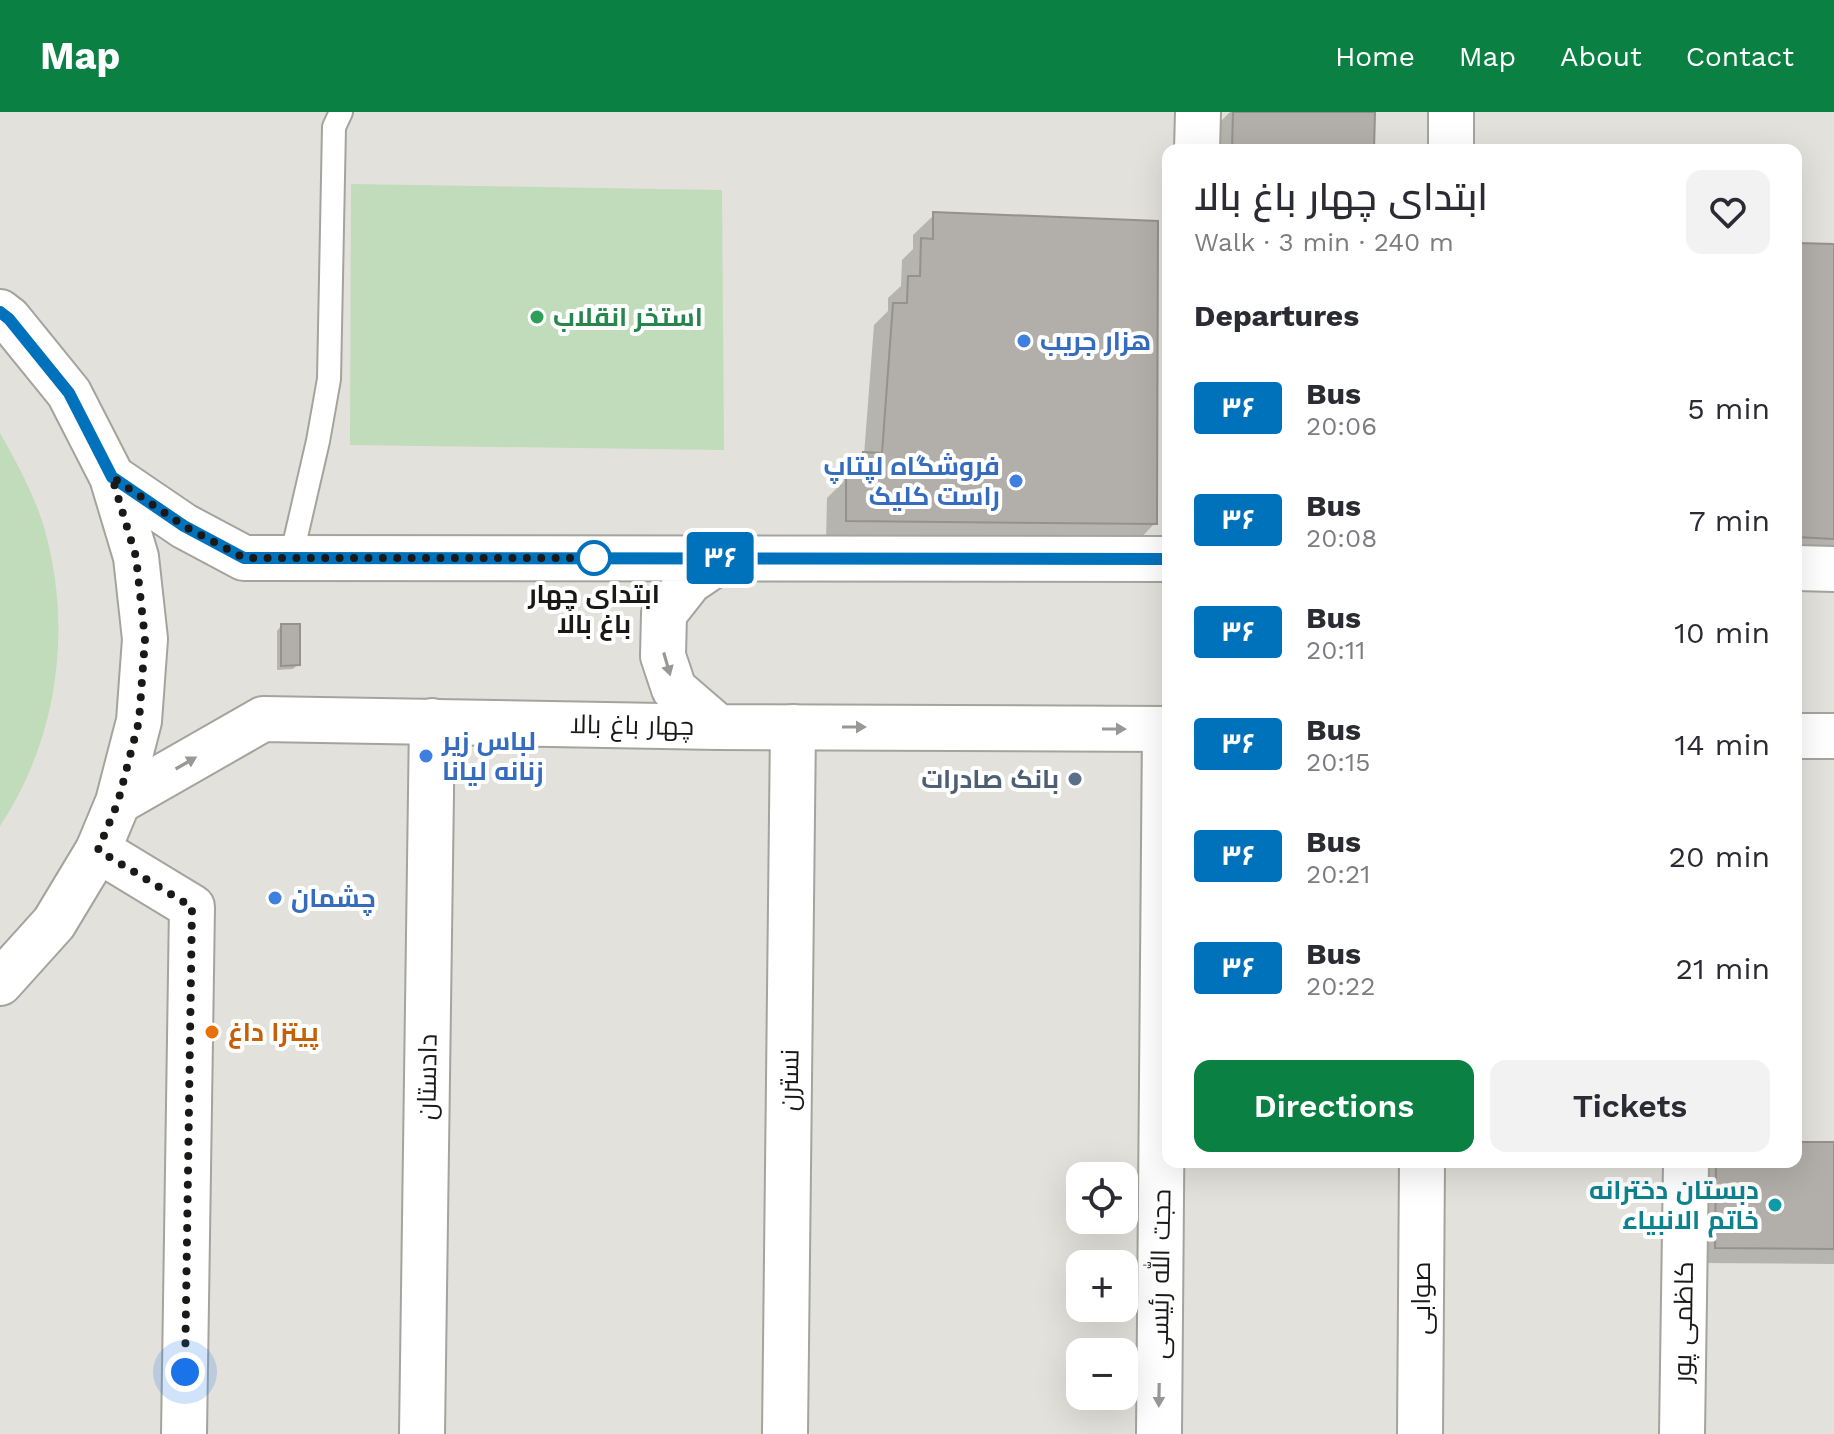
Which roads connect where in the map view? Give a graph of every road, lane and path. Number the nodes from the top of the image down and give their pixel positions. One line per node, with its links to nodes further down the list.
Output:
1 (341, 112): 8 (lane)
2 (1198, 112): 4 (street)
3 (1451, 112): 5 (street)
4 (1197, 144)
5 (1451, 144)
6 (0, 312): 7 (street)
7 (112, 477): 8 (street); 19 (street)
8 (291, 558): 9 (street)
9 (724, 558): 10 (street); 14 (street, one-way to 14)
10 (1162, 559)
11 (1802, 568): 12 (street)
12 (1834, 569)
13 (432, 721): 14 (street, چهار باغ بالا); 19 (street, چهار باغ بالا, one-way to 13); 26 (street, دادستان)
14 (718, 727): 15 (street, چهار باغ بالا)
15 (793, 727): 16 (street, چهار باغ بالا, one-way to 16); 27 (street, نسترن)
16 (1162, 729)
17 (1802, 736): 18 (street)
18 (1834, 736)
19 (118, 802): 20 (street)
20 (98, 850): 21 (street); 25 (street)
21 (0, 983)
22 (1162, 1168): 28 (street, حجت الله رئیسی, one-way to 28)
23 (1422, 1168): 29 (street, صوابی)
24 (1686, 1168): 30 (street, کاظمی پور)
25 (184, 1434)
26 (422, 1434)
27 (785, 1434)
28 (1159, 1434)
29 (1420, 1434)
30 (1682, 1434)

